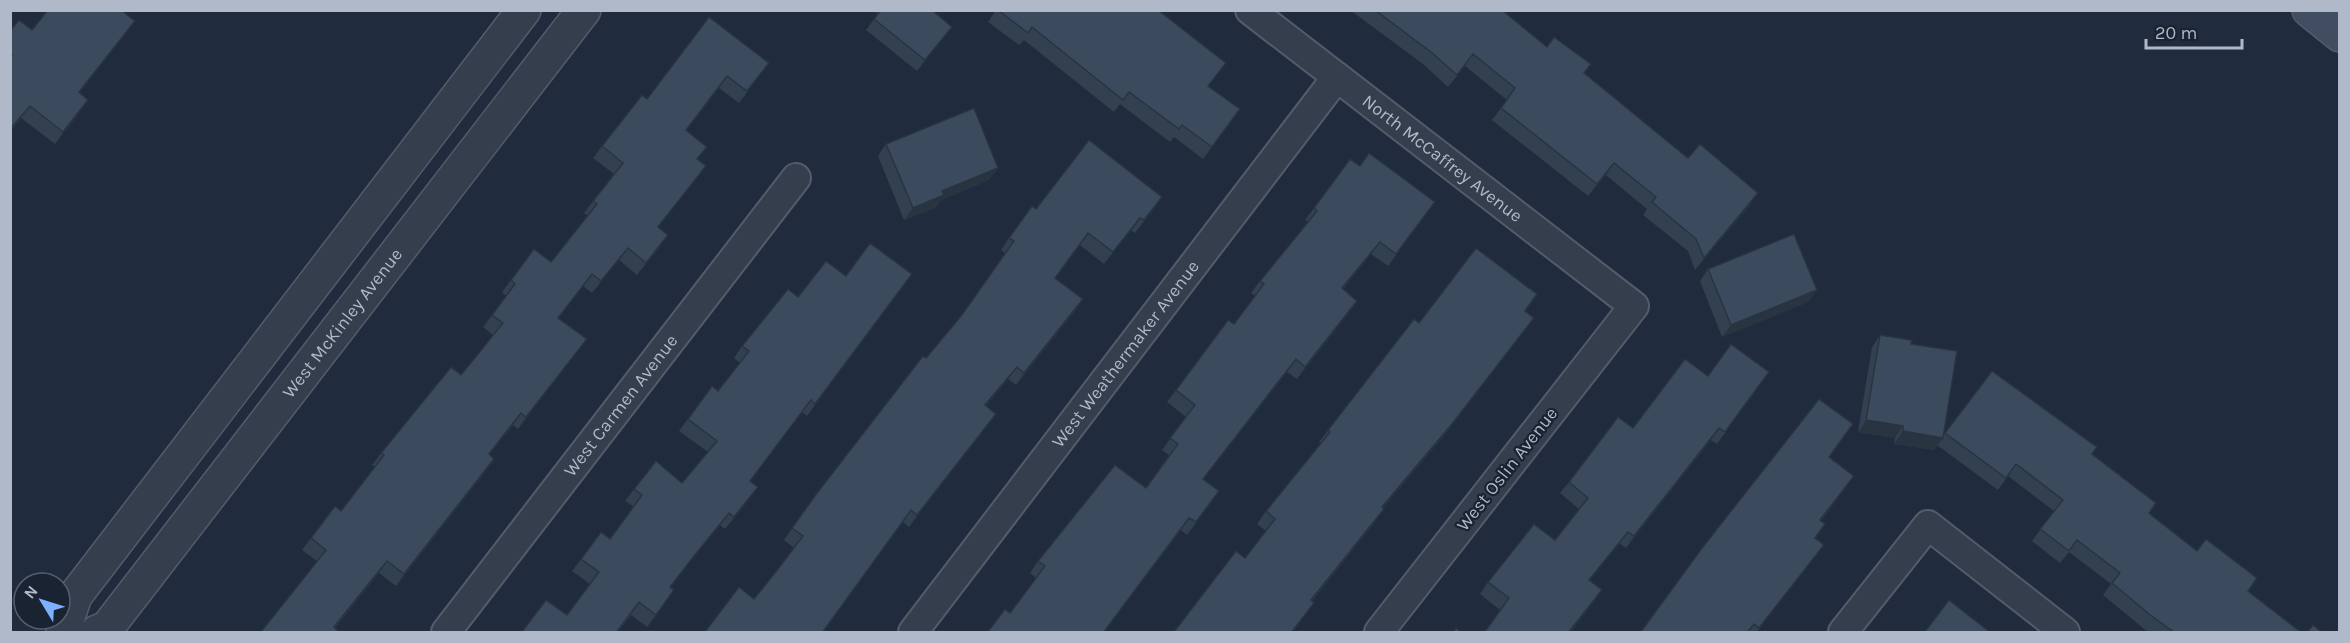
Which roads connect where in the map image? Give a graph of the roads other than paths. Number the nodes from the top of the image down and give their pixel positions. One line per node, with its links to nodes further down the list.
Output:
1 (524, 10): 9 (street)
2 (584, 10): 10 (street, West McKinley Avenue)
3 (1250, 10): 6 (street, North McCaffrey Avenue)
4 (2308, 10): 5 (main road)
5 (2340, 34)
6 (1336, 77): 8 (street, North McCaffrey Avenue); 12 (street, West Weathermaker Avenue)
7 (795, 178): 11 (street, West Carmen Avenue)
8 (1634, 306): 13 (street, West Oslin Avenue)
9 (63, 633)
10 (97, 633)
11 (446, 633)
12 (913, 633)
13 (1379, 633)
14 (1844, 633): 15 (street)
15 (2065, 633)

